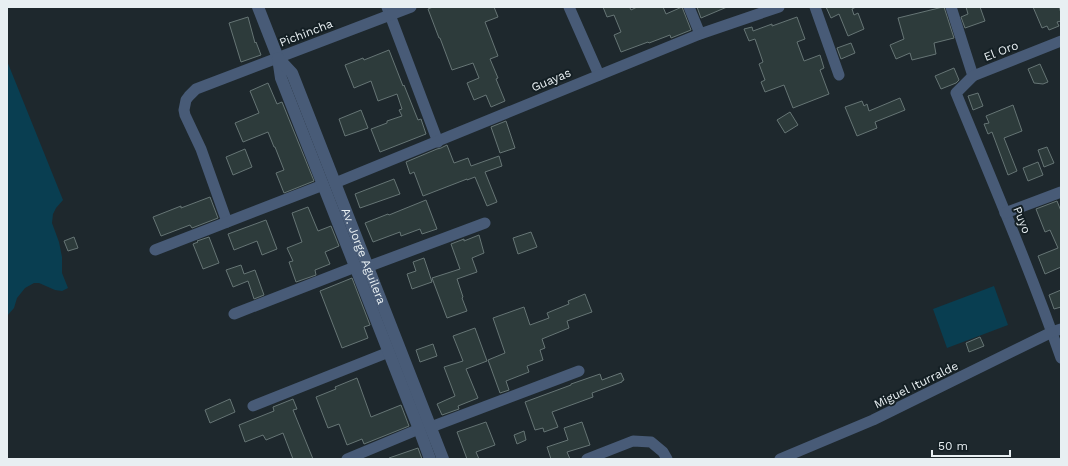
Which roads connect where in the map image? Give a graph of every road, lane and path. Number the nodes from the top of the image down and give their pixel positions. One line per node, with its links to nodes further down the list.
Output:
1 (258, 7): 11 (street, Av. Jorge Aguilera)
2 (411, 7): 8 (street, Pichincha)
3 (569, 7): 12 (street)
4 (689, 7): 9 (street)
5 (779, 7): 9 (street, Guayas)
6 (815, 7): 13 (street)
7 (951, 7): 14 (street)
8 (388, 11): 11 (street, Pichincha); 16 (street)
9 (700, 34): 12 (street, Guayas)
10 (1061, 41): 14 (street, El Oro)
11 (278, 58): 17 (street, Av. Jorge Aguilera); 18 (street, Av. Jorge Aguilera); 21 (street, Pichincha)
12 (599, 75): 16 (street, Guayas)
13 (839, 75)
14 (973, 76): 15 (street, El Oro)
15 (956, 93): 20 (street, Puyo)
16 (438, 142): 17 (street, Guayas)
17 (335, 183): 24 (street, Av. Jorge Aguilera)
18 (323, 185): 21 (street); 24 (street, Av. Jorge Aguilera)
19 (1061, 192): 20 (street)
20 (1005, 213): 26 (street, Puyo)
21 (227, 222): 23 (street)
22 (485, 223): 24 (street)
23 (155, 250)
24 (361, 267): 25 (street); 27 (street, Av. Jorge Aguilera); 31 (street, Av. Jorge Aguilera)
25 (234, 314)
26 (1056, 331): 28 (street, Puyo); 37 (street, Miguel Iturralde)
27 (389, 352): 30 (street); 31 (street, Av. Jorge Aguilera)
28 (1061, 358)
29 (579, 371): 31 (street)
30 (253, 406)
31 (425, 428): 32 (street); 33 (street, Av. Jorge Aguilera); 34 (street, Av. Jorge Aguilera)
32 (347, 459)
33 (430, 459)
34 (443, 459)
35 (587, 459): 36 (street)
36 (667, 459)
37 (780, 459)

